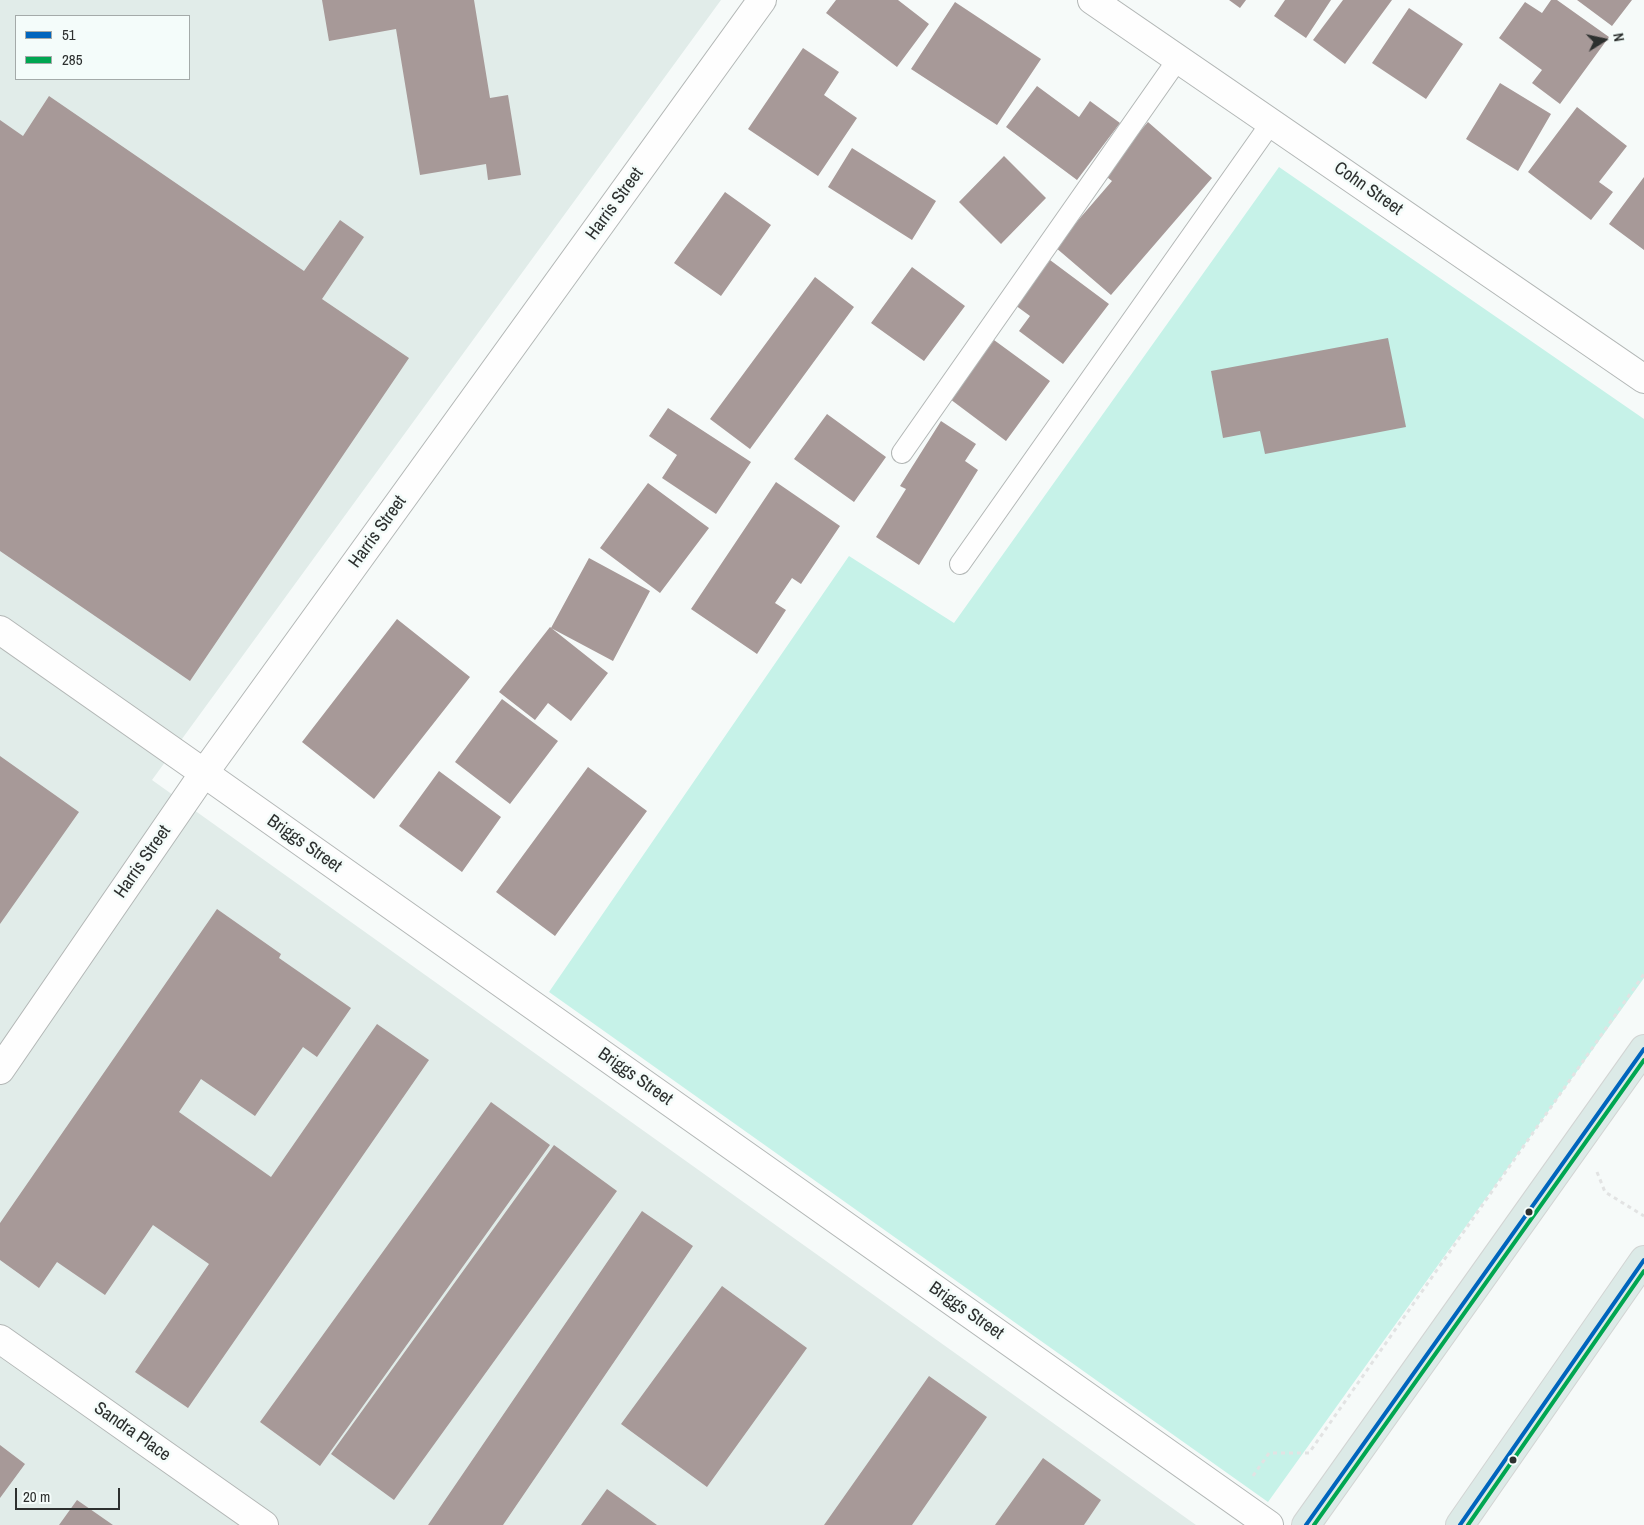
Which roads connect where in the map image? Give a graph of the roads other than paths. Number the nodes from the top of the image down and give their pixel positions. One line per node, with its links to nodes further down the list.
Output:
1 (762, 0): 9 (street, Harris Street)
2 (1092, 0): 3 (street, Cohn Street)
3 (1178, 59): 4 (street, Cohn Street); 6 (lane)
4 (1271, 123): 5 (street, Cohn Street); 7 (lane)
5 (1644, 379)
6 (902, 452)
7 (960, 564)
8 (0, 630): 9 (street, Briggs Street)
9 (204, 773): 11 (street, Harris Street); 15 (street, Briggs Street)
10 (1644, 1049): 16 (highway)
11 (0, 1070)
12 (1644, 1260): 17 (highway)
13 (0, 1339): 14 (street, Sandra Place)
14 (264, 1525)
15 (1270, 1525)
16 (1306, 1525)
17 (1460, 1525)

